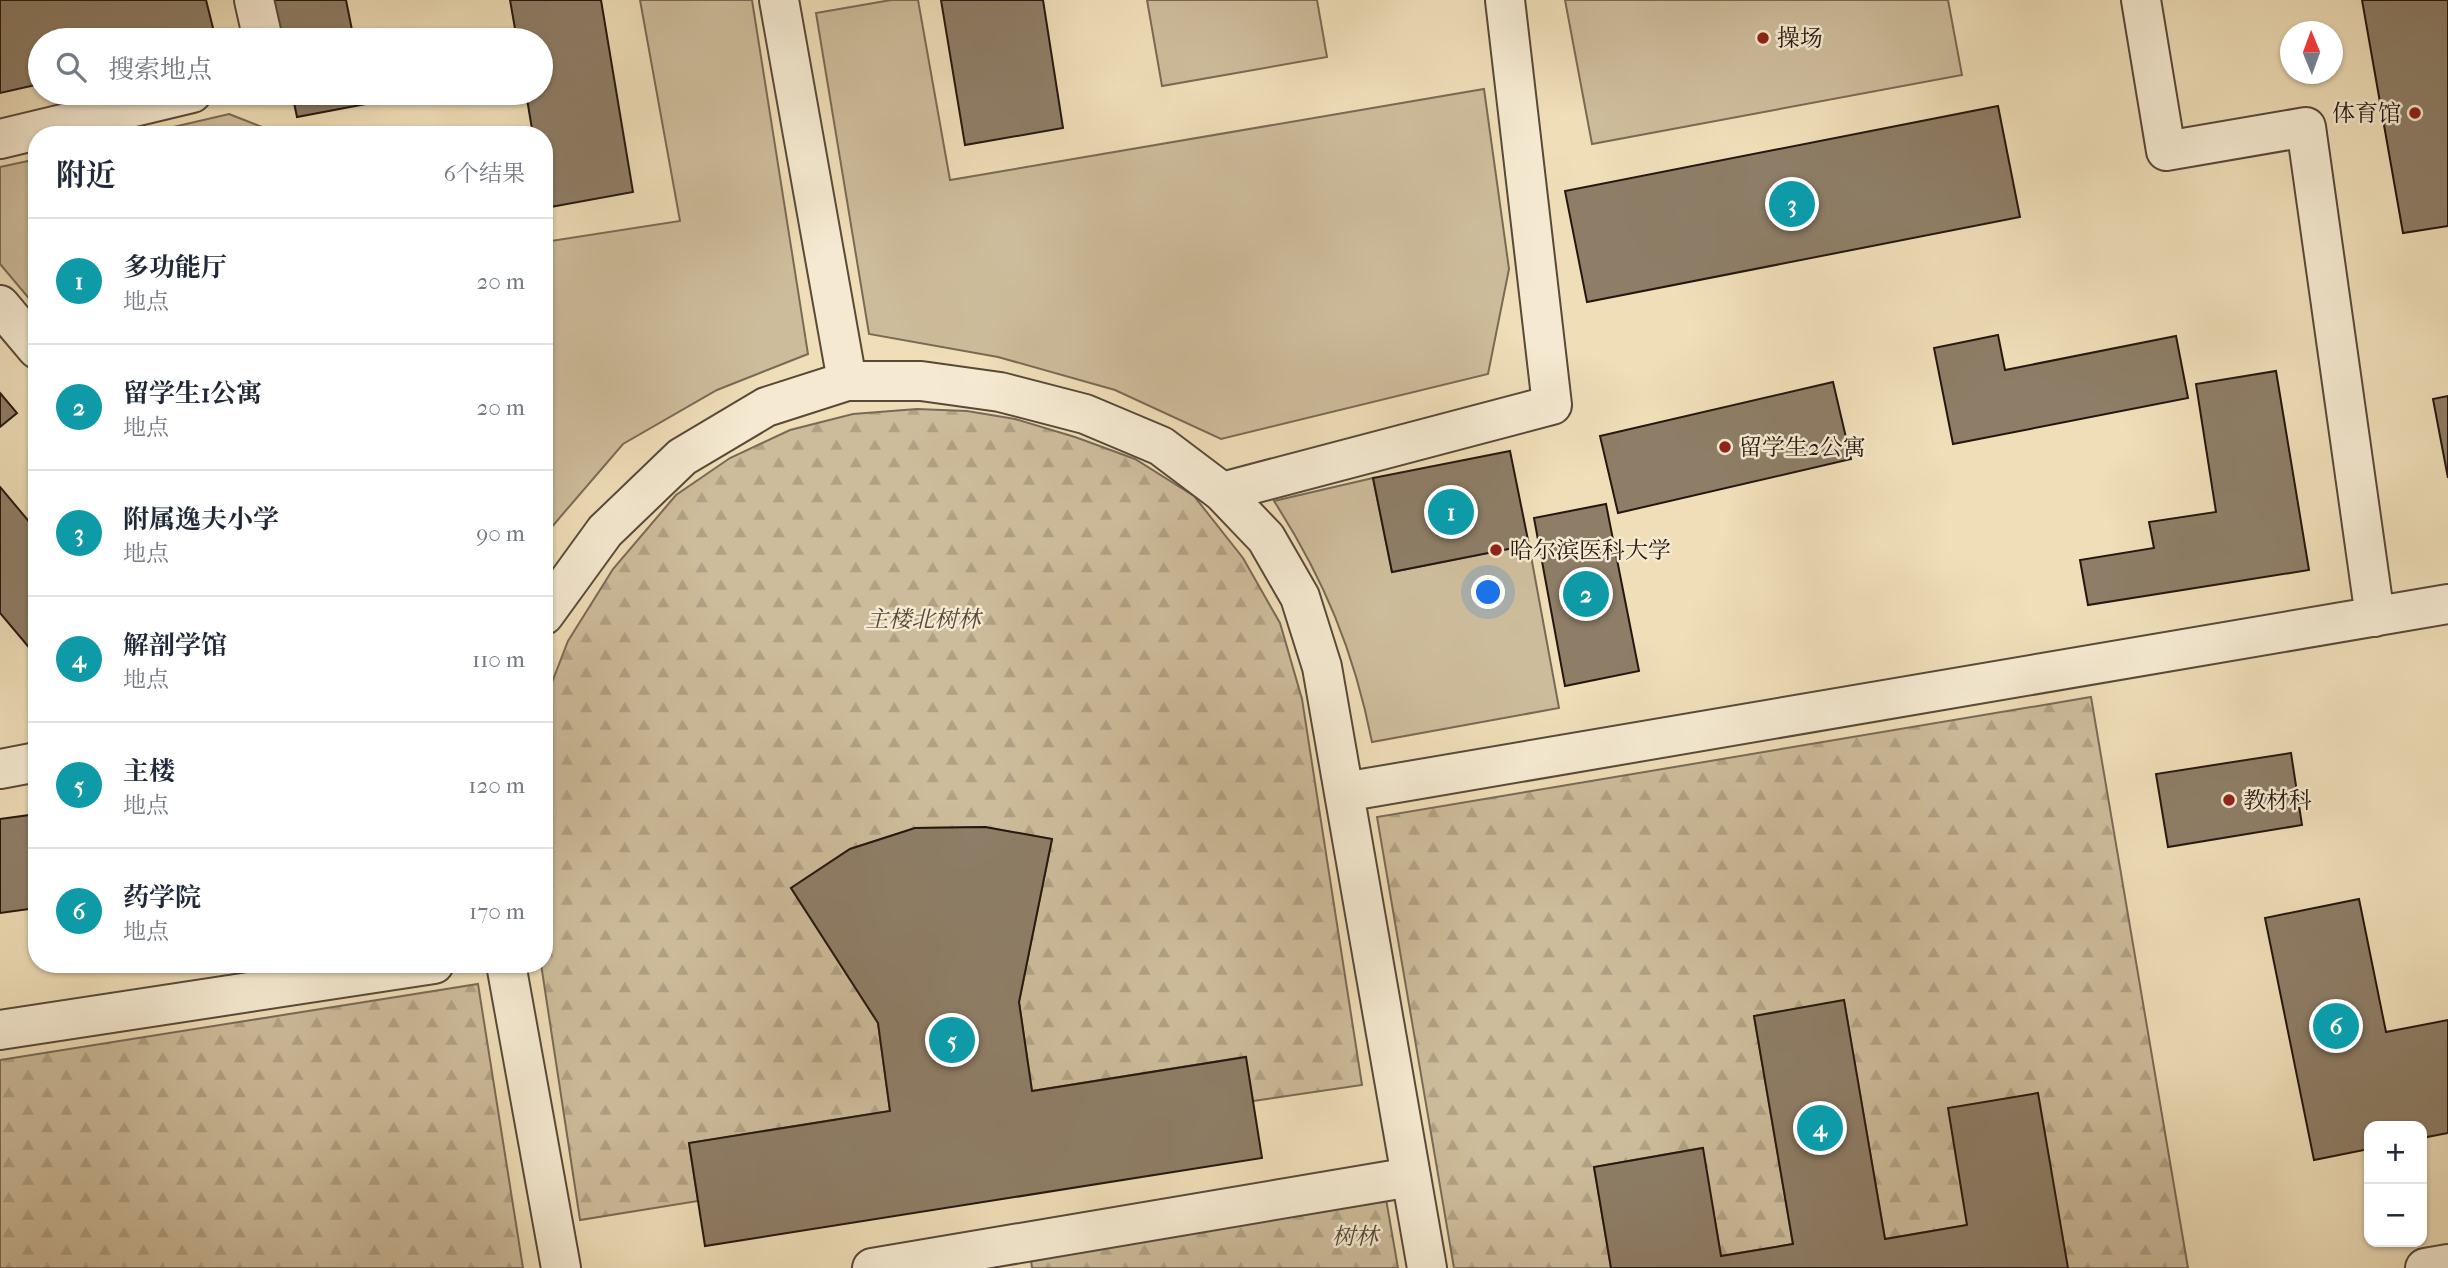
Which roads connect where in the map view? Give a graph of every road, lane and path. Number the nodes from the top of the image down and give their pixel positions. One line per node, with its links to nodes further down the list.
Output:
1 (254, 0): 5 (street)
2 (779, 0): 12 (street)
3 (1504, 0): 13 (street)
4 (2140, 0): 16 (street)
5 (260, 28)
6 (142, 105): 7 (street)
7 (54, 126)
8 (28, 132): 9 (street)
9 (0, 139)
10 (0, 305): 11 (street)
11 (28, 338)
12 (847, 381): 13 (street); 14 (street)
13 (1222, 492): 19 (street)
14 (553, 603)
15 (2448, 604): 16 (street)
16 (2375, 617): 19 (street)
17 (28, 764): 18 (street)
18 (0, 769)
19 (1344, 792): 23 (street)
20 (375, 973): 22 (street)
21 (508, 973): 26 (street)
22 (0, 1030)
23 (1411, 1177): 24 (street); 28 (street)
24 (989, 1258): 27 (street)
25 (2448, 1264): 29 (street)
26 (561, 1268)
27 (872, 1268)
28 (1427, 1268)
29 (2425, 1268)

